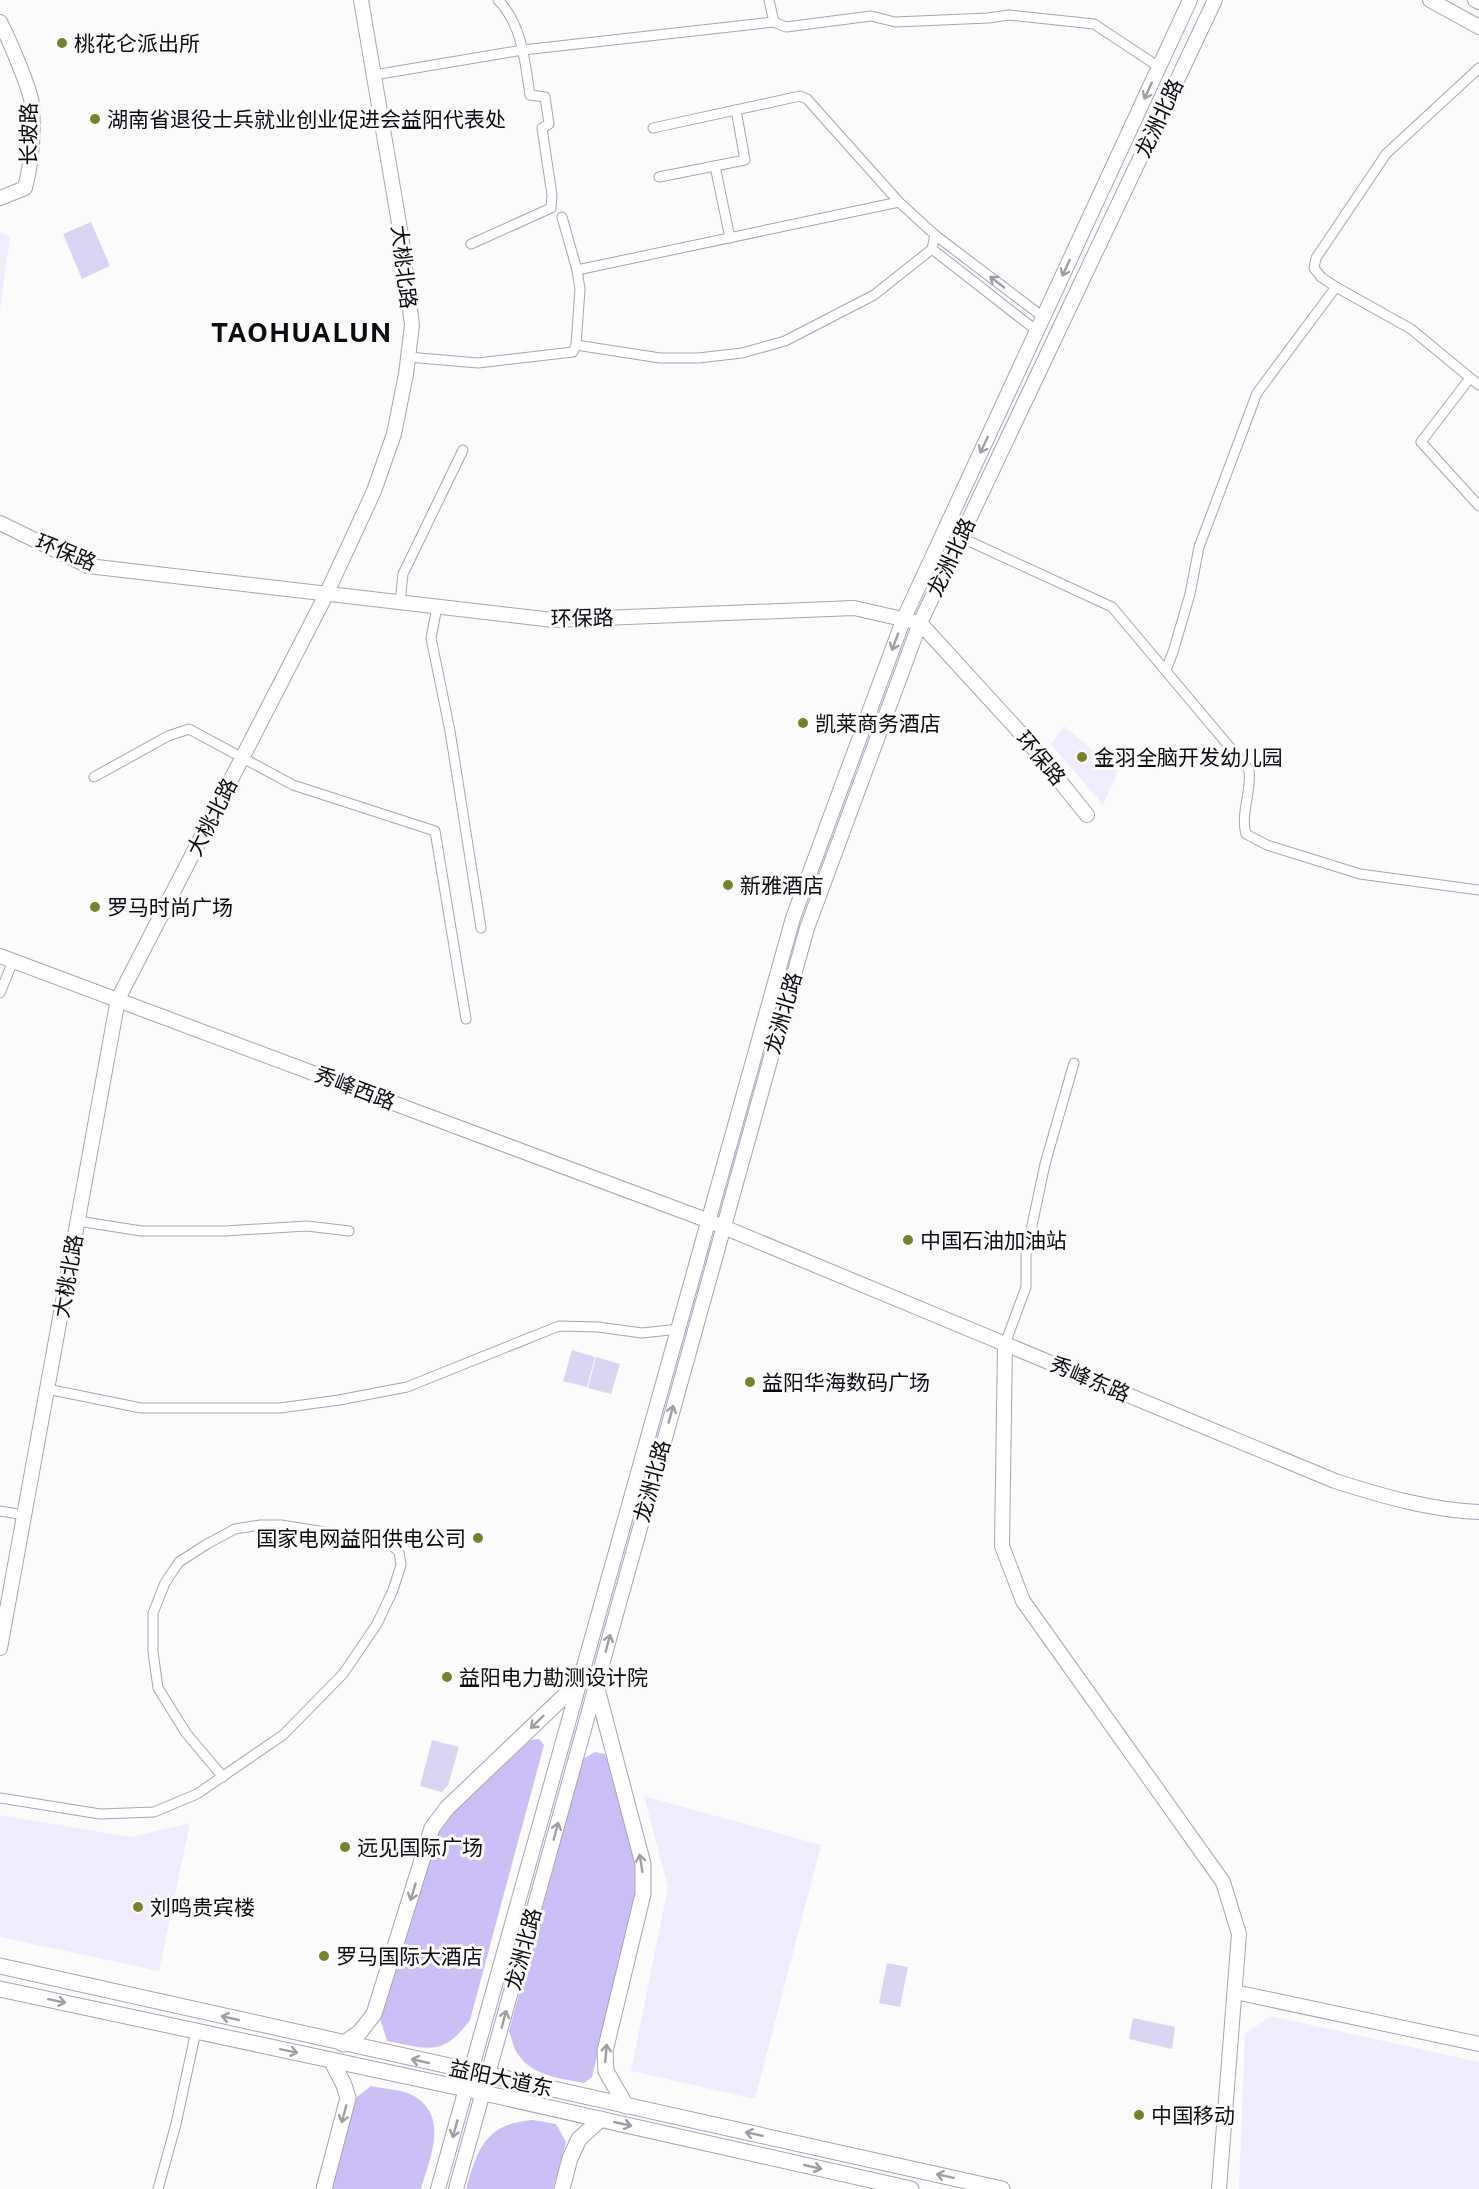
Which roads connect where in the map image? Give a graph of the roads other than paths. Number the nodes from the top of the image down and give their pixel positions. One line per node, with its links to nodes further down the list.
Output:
1 (362, 0): 13 (street, 大桃北路)
2 (498, 0): 10 (street)
3 (769, 0): 8 (street)
4 (1190, 0): 11 (street, 龙洲北路)
5 (1215, 0): 36 (street, 龙洲北路)
6 (1430, 0): 9 (street)
7 (0, 22): 18 (street, 长坡路)
8 (774, 22): 10 (street); 11 (street)
9 (1479, 27)
10 (523, 50): 13 (street); 23 (street)
11 (1159, 67): 27 (street, 龙洲北路, one-way to 27)
12 (1479, 68): 26 (street)
13 (374, 75): 30 (street, 大桃北路)
14 (736, 110): 15 (street); 16 (street); 19 (street)
15 (653, 128)
16 (715, 166): 17 (street); 22 (street)
17 (659, 177)
18 (0, 198)
19 (899, 202): 21 (street); 22 (street)
20 (562, 217): 25 (street)
21 (935, 235): 24 (street); 27 (street, one-way to 21)
22 (730, 238): 25 (street)
23 (471, 244)
24 (932, 249): 28 (street); 29 (street)
25 (577, 270): 29 (street)
26 (1336, 287): 31 (street); 42 (street)
27 (1043, 317): 28 (street, 龙洲北路)
28 (1037, 331): 40 (street, 龙洲北路, one-way to 40)
29 (576, 345): 30 (street)
30 (408, 357): 37 (street, 大桃北路)
31 (1470, 378): 32 (street); 34 (street)
32 (1479, 385)
33 (463, 450): 38 (street)
34 (1479, 506)
35 (0, 523): 37 (street, 环保路)
36 (960, 537): 41 (street, 龙洲北路); 42 (street)
37 (326, 595): 38 (street, 环保路); 43 (street, 大桃北路)
38 (400, 603): 39 (street, 环保路)
39 (437, 607): 40 (street, 环保路); 47 (street)
40 (904, 618): 41 (street, 环保路); 54 (street, 龙洲北路, one-way to 54)
41 (920, 623): 45 (street, 环保路); 55 (street, 龙洲北路)
42 (1166, 670): 46 (street)
43 (242, 758): 44 (street); 50 (street, 大桃北路); 51 (street)
44 (94, 777)
45 (1087, 815)
46 (1479, 890)
47 (481, 928)
48 (6, 959): 49 (street); 50 (street, 秀峰西路)
49 (0, 993)
50 (118, 999): 53 (street, 大桃北路); 54 (street, 秀峰西路)
51 (466, 1019)
52 (1074, 1063): 58 (street)
53 (78, 1221): 56 (street); 59 (street, 大桃北路)
54 (709, 1221): 55 (street, 秀峰东路); 57 (street, 龙洲北路)
55 (723, 1227): 58 (street, 秀峰东路); 65 (street, 龙洲北路, one-way to 55)
56 (349, 1231)
57 (679, 1329): 59 (street); 64 (street, 龙洲北路)
58 (1005, 1344): 61 (street, 秀峰东路); 70 (street)
59 (47, 1389): 62 (street, 大桃北路)
60 (0, 1511): 62 (street)
61 (1479, 1512)
62 (24, 1515): 63 (street, 大桃北路)
63 (0, 1648)
64 (579, 1682): 72 (main road, one-way to 72); 75 (street, 龙洲北路)
65 (596, 1685): 76 (street, 龙洲北路, one-way to 65); 79 (main road, one-way to 65)
66 (223, 1777): 66 (street); 67 (street)
67 (0, 1798)
68 (0, 1966): 72 (main road, 益阳大道东, one-way to 68)
69 (0, 1989): 71 (main road, one-way to 71)
70 (1235, 1992): 73 (street); 88 (street)
71 (196, 2031): 74 (main road, one-way to 74); 81 (street)
72 (343, 2044): 75 (main road, 益阳大道东, one-way to 72)
73 (1479, 2044)
74 (331, 2060): 77 (main road); 82 (main road, one-way to 82)
75 (471, 2072): 76 (main road, 益阳大道东); 77 (street, 龙洲北路)
76 (488, 2075): 78 (street, 龙洲北路); 79 (main road, 益阳大道东)
77 (466, 2089): 78 (main road); 83 (street, 龙洲北路, one-way to 83)
78 (483, 2093): 80 (main road); 84 (street, 龙洲北路)
79 (626, 2106): 87 (main road, 益阳大道东, one-way to 79)
80 (601, 2119): 85 (main road); 86 (main road, one-way to 86)
81 (158, 2189)
82 (324, 2189)
83 (438, 2189)
84 (456, 2189)
85 (562, 2189)
86 (911, 2189)
87 (1002, 2189)
88 (1219, 2189)

